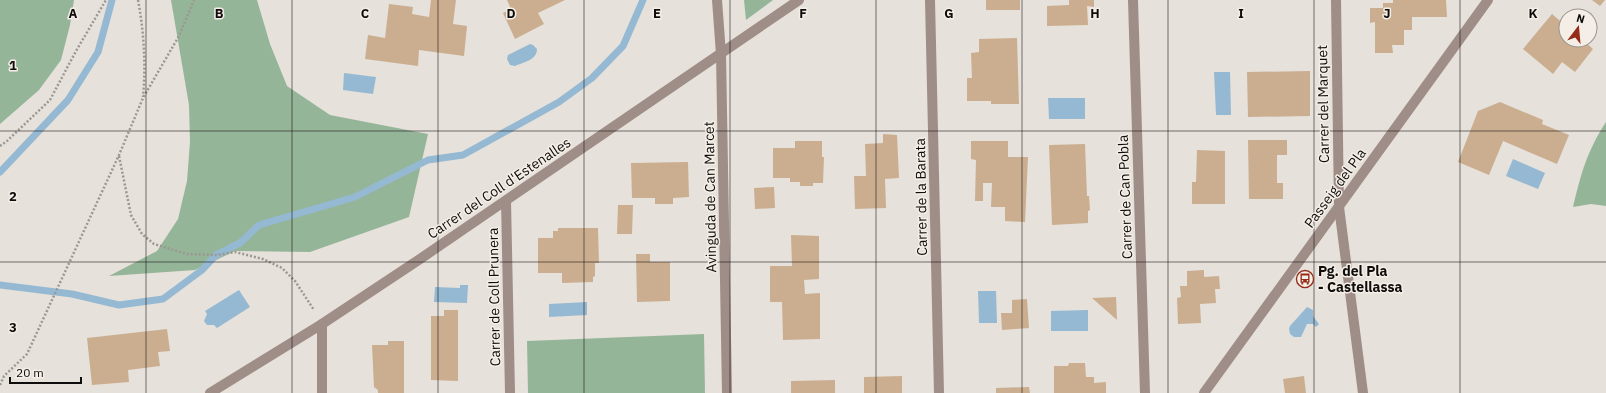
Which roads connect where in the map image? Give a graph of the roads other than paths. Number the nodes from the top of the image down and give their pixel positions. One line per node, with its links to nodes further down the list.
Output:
1 (717, 0): 7 (street, Avinguda de Can Marcet)
2 (799, 0): 7 (street, Carrer del Coll d'Estenalles)
3 (930, 0): 15 (street, Carrer de la Barata)
4 (1133, 0): 16 (street, Carrer de Can Pobla)
5 (1336, 0): 9 (street, Carrer del Marquet)
6 (1488, 0): 9 (street, Passeig del Pla)
7 (721, 54): 8 (street, Carrer del Coll d'Estenalles); 14 (street, Avinguda de Can Marcet)
8 (506, 201): 10 (street, Carrer del Coll d'Estenalles); 13 (street, Carrer de Coll Prunera)
9 (1339, 207): 17 (street, Passeig del Pla); 18 (street, Carrer del Marquet)
10 (322, 324): 11 (street, Carrer del Coll d'Estenalles); 12 (street)
11 (210, 393)
12 (322, 393)
13 (510, 393)
14 (727, 393)
15 (939, 393)
16 (1145, 393)
17 (1204, 393)
18 (1363, 393)

